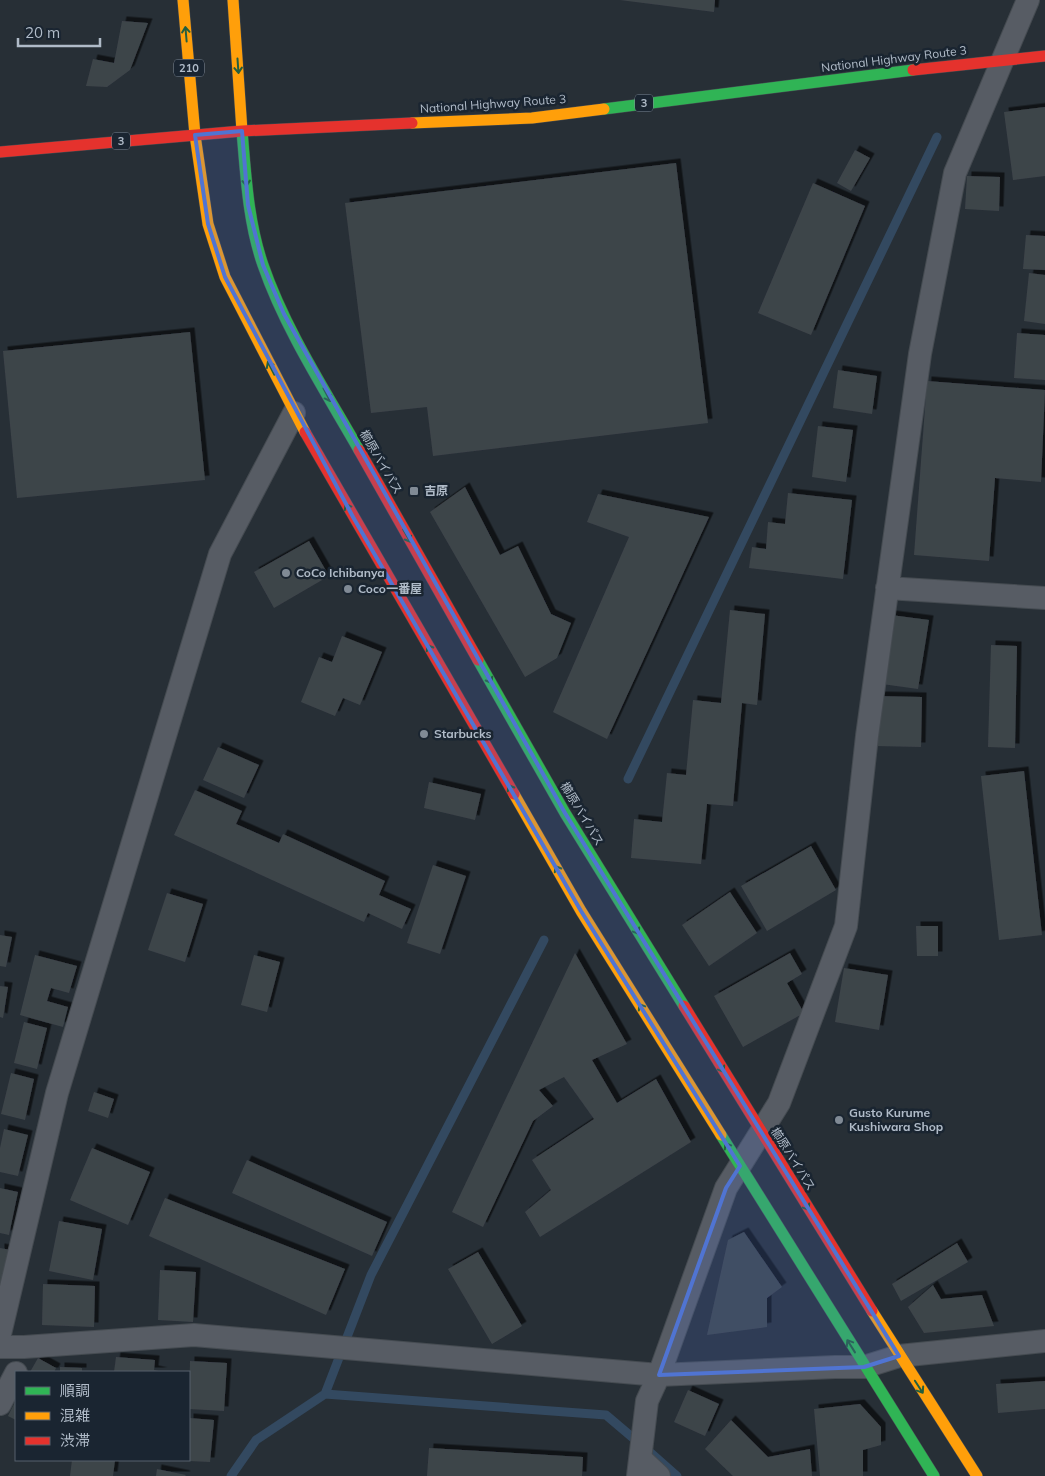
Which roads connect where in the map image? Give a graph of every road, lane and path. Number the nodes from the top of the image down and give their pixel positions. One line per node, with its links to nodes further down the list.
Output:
1 (183, 0): 7 (main road, 210, one-way to 1)
2 (233, 0): 6 (main road, 櫛原バイパス, one-way to 6)
3 (1028, 0): 5 (street)
4 (1045, 56): 5 (main road, National Highway Route 3 / 3)
5 (1002, 60): 6 (main road, National Highway Route 3 / 3); 10 (street)
6 (242, 131): 7 (main road, National Highway Route 3 / 3); 12 (main road, 櫛原バイパス, one-way to 12)
7 (195, 135): 8 (main road, National Highway Route 3 / 3); 9 (main road, one-way to 7)
8 (0, 152)
9 (294, 413): 13 (main road, one-way to 9); 14 (street)
10 (887, 588): 11 (street); 12 (street)
11 (1045, 598)
12 (761, 1132): 13 (street); 18 (main road, 櫛原バイパス, one-way to 18)
13 (740, 1166): 19 (main road, one-way to 13); 22 (street)
14 (0, 1334)
15 (1045, 1341): 18 (street)
16 (0, 1346): 17 (street)
17 (24, 1347): 20 (street); 22 (street)
18 (899, 1356): 19 (street); 27 (main road, 櫛原バイパス, one-way to 27)
19 (864, 1367): 22 (street); 26 (main road)
20 (17, 1371)
21 (15, 1375): 23 (street)
22 (659, 1375): 24 (street)
23 (0, 1404)
24 (640, 1464): 25 (street)
25 (659, 1476)
26 (934, 1476)
27 (977, 1476)

